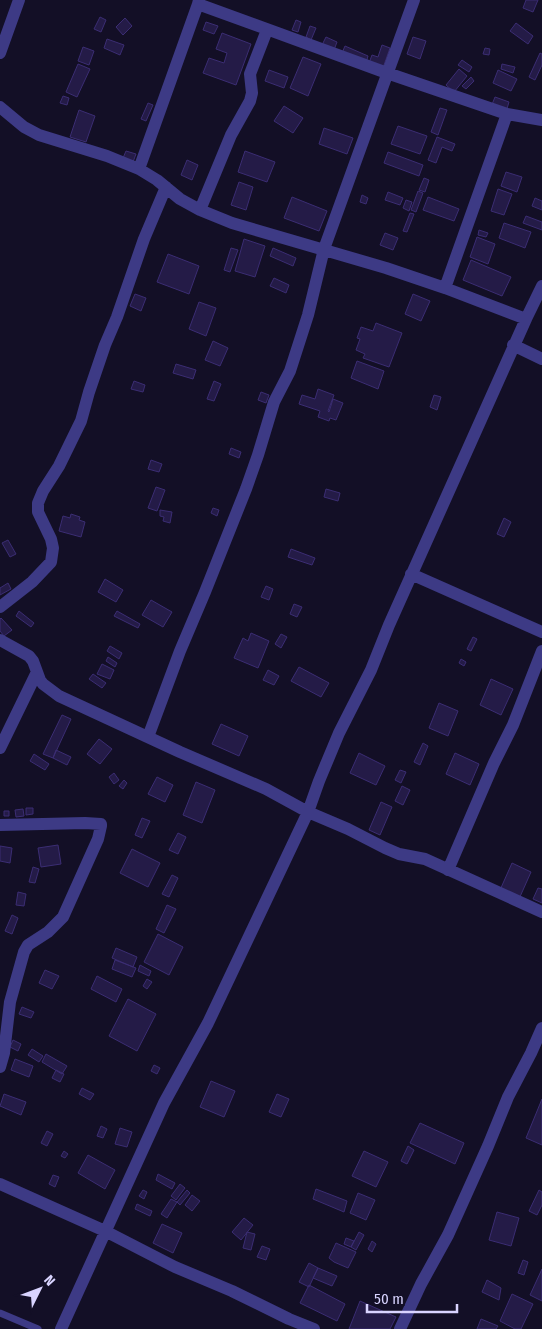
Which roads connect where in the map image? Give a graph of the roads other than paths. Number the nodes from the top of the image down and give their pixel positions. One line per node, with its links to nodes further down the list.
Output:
1 (19, 0): 5 (street)
2 (414, 0): 6 (street)
3 (199, 2): 4 (street); 10 (street)
4 (266, 30): 6 (street); 12 (street)
5 (0, 53)
6 (387, 74): 8 (street); 13 (street)
7 (0, 107): 10 (street)
8 (507, 114): 9 (street); 15 (street)
9 (542, 120)
10 (139, 169): 11 (street)
11 (166, 187): 12 (street); 20 (street)
12 (200, 210): 13 (street)
13 (324, 249): 15 (street); 25 (street)
14 (542, 286): 16 (street)
15 (446, 288): 16 (street)
16 (526, 319): 17 (street)
17 (514, 346): 18 (street); 19 (street)
18 (542, 359)
19 (411, 574): 21 (street); 27 (street)
20 (0, 607)
21 (542, 632)
22 (0, 640): 24 (street)
23 (542, 651): 29 (street)
24 (37, 672): 25 (street); 26 (street)
25 (148, 737): 27 (street)
26 (0, 748)
27 (308, 812): 29 (street); 34 (street)
28 (0, 825): 32 (street)
29 (448, 870): 30 (street)
30 (542, 912)
31 (542, 1028): 39 (street)
32 (0, 1066)
33 (0, 1184): 34 (street)
34 (106, 1232): 37 (street); 38 (street)
35 (0, 1312): 36 (lane)
36 (38, 1329)
37 (61, 1329)
38 (314, 1329)
39 (400, 1329)

